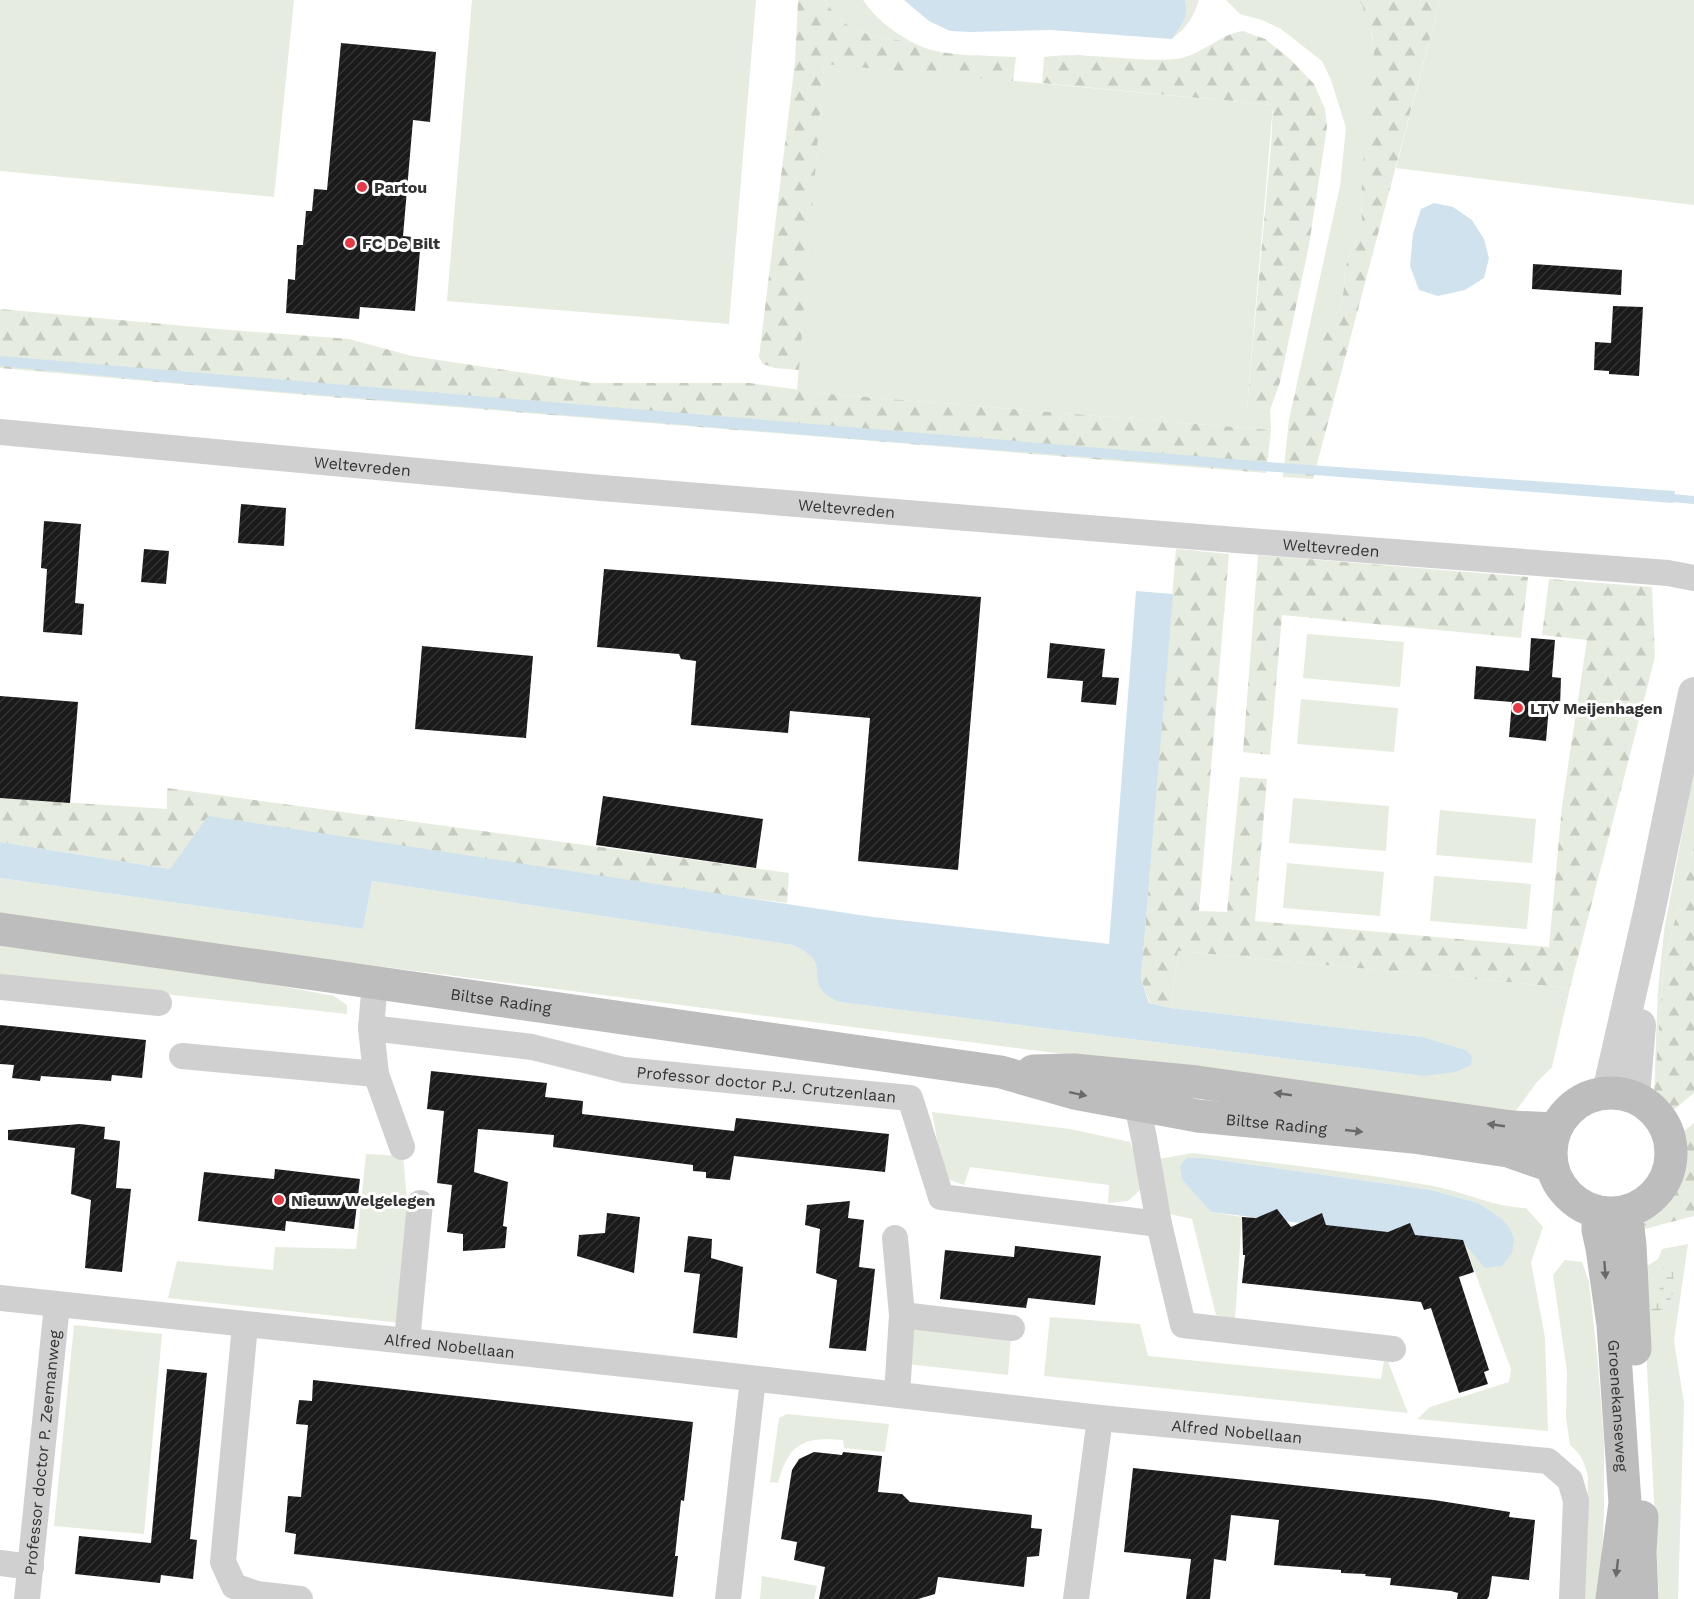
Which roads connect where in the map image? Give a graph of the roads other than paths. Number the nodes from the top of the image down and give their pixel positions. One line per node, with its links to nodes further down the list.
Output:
1 (0, 432): 2 (street, Weltevreden)
2 (1694, 578)
3 (1694, 693): 12 (street)
4 (0, 929): 5 (main road, Biltse Rading)
5 (375, 982): 8 (street); 11 (main road, Biltse Rading)
6 (0, 987): 7 (street)
7 (159, 1003)
8 (371, 1028): 10 (street); 18 (street, Professor doctor P.J. Crutzenlaan)
9 (182, 1056): 10 (street)
10 (376, 1074): 14 (street)
11 (1136, 1090): 13 (main road, Biltse Rading, one-way to 11); 15 (main road, Biltse Rading, one-way to 15); 18 (street)
12 (1621, 1094): 13 (main road); 17 (main road)
13 (1555, 1129): 15 (main road)
14 (402, 1147)
15 (1551, 1166): 17 (main road)
16 (420, 1203): 25 (street)
17 (1612, 1212): 37 (main road, Groenekanseweg, one-way to 37); 38 (main road, Groenekanseweg)
18 (1159, 1224): 26 (street)
19 (895, 1238): 22 (street)
20 (0, 1298): 21 (street, Alfred Nobellaan)
21 (57, 1305): 23 (street, Alfred Nobellaan); 31 (street, Professor doctor P. Zeemanweg)
22 (902, 1316): 24 (street); 28 (street)
23 (245, 1325): 25 (street, Alfred Nobellaan); 33 (street)
24 (1012, 1329)
25 (407, 1341): 27 (street, Alfred Nobellaan)
26 (1393, 1349)
27 (753, 1379): 28 (street, Alfred Nobellaan); 34 (street)
28 (897, 1394): 29 (street, Alfred Nobellaan)
29 (1100, 1418): 35 (street); 36 (street, Alfred Nobellaan)
30 (0, 1563): 31 (street)
31 (31, 1567): 32 (street, Professor doctor P. Zeemanweg)
32 (27, 1599)
33 (300, 1599)
34 (728, 1599)
35 (1076, 1599)
36 (1572, 1599)
37 (1612, 1599)
38 (1642, 1599)

